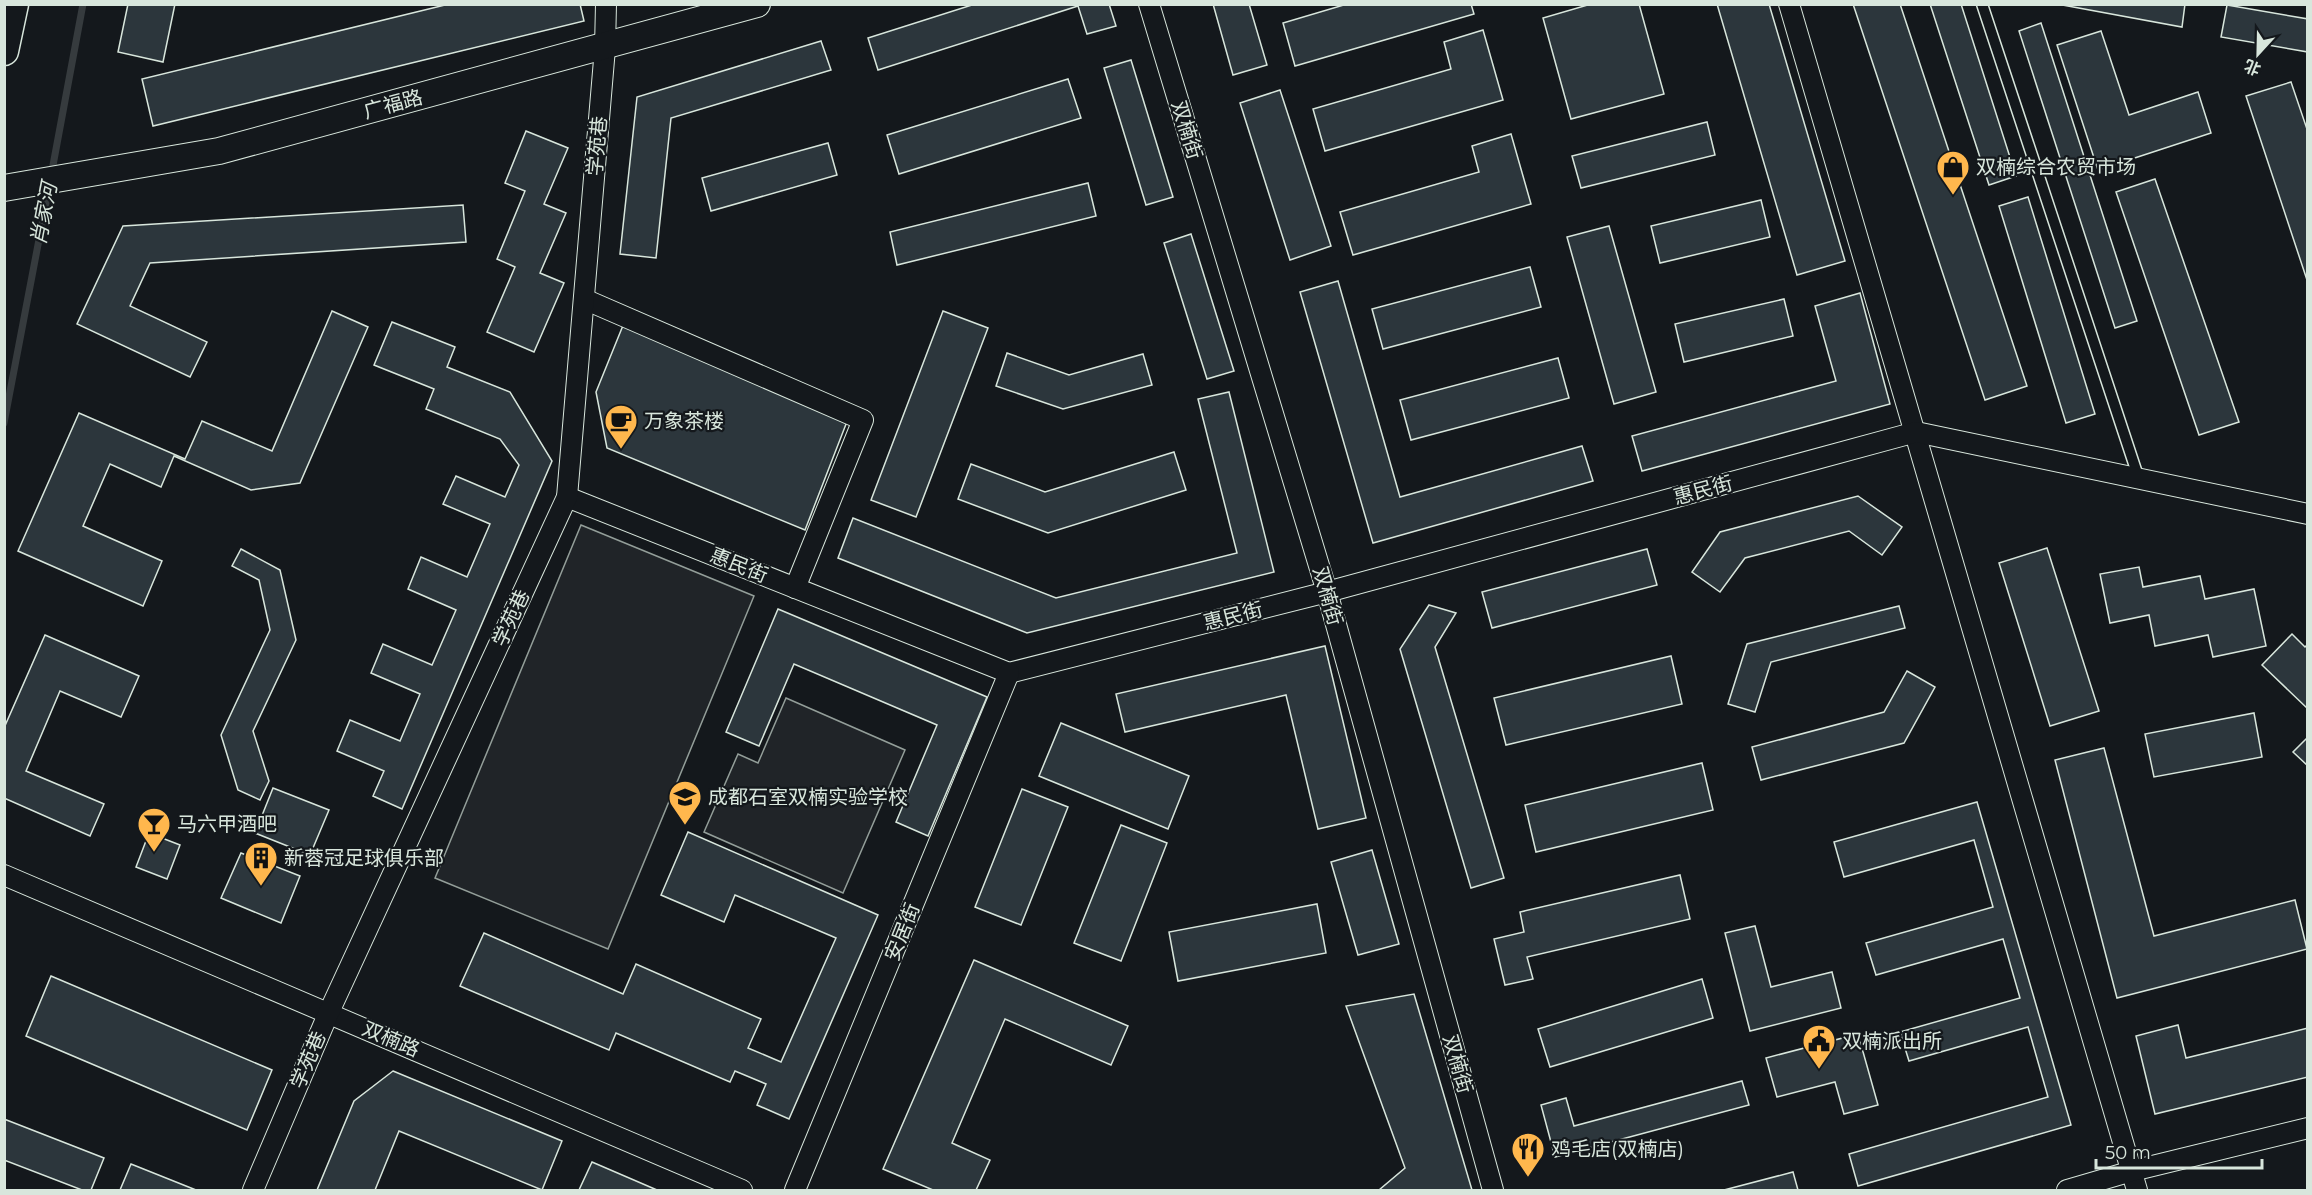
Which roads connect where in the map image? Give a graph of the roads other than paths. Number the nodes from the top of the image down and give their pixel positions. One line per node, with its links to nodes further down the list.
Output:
1 (14, 4): 8 (main road)
2 (606, 4): 7 (street, 学苑巷)
3 (757, 4): 7 (street, 广福路)
4 (1149, 4): 16 (street, 双楠街)
5 (1789, 4): 11 (street)
6 (1982, 4): 12 (lane)
7 (605, 48): 9 (street, 广福路); 10 (street, 学苑巷)
8 (4, 51)
9 (15, 187)
10 (584, 299): 13 (street, 学苑巷); 15 (street)
11 (1916, 432): 12 (street); 16 (street, 惠民街); 21 (street)
12 (2139, 479): 14 (street)
13 (567, 497): 15 (street, 惠民街); 19 (street, 学苑巷)
14 (2307, 514)
15 (795, 588): 17 (street, 惠民街)
16 (1327, 592): 17 (street, 惠民街); 25 (street, 双楠街)
17 (1009, 673): 24 (street, 安居街)
18 (4, 875): 19 (street, 双楠路)
19 (329, 1012): 22 (street, 学苑巷); 23 (street, 双楠路)
20 (2307, 1128): 21 (street)
21 (2132, 1171): 26 (street); 27 (street)
22 (253, 1191)
23 (742, 1191)
24 (795, 1191)
25 (1493, 1191)
26 (2067, 1191)
27 (2137, 1191)

